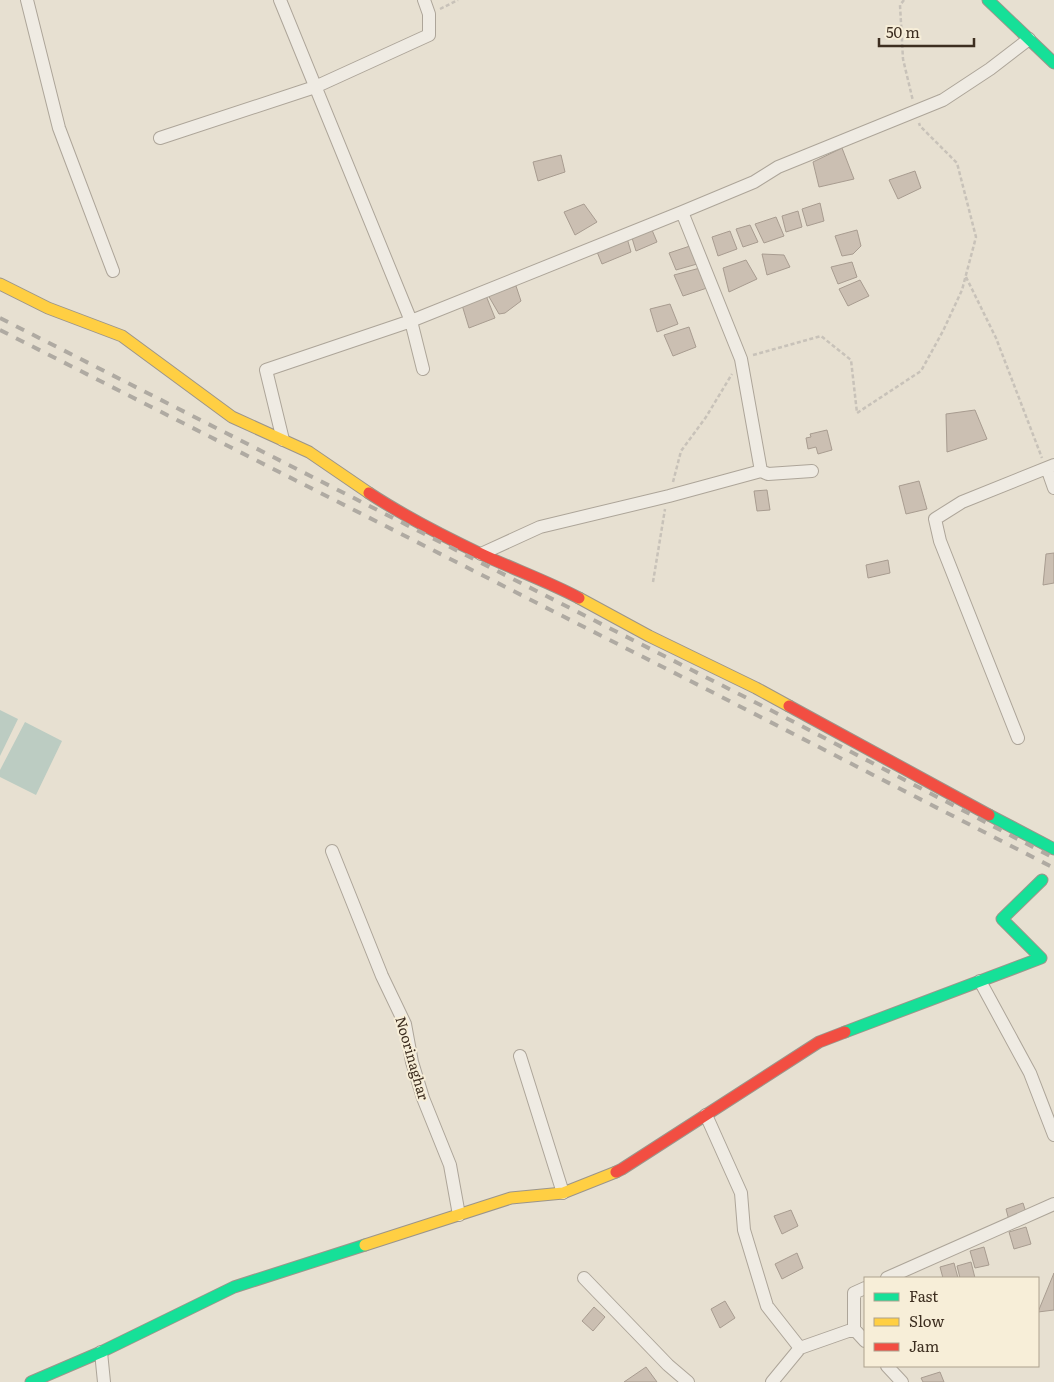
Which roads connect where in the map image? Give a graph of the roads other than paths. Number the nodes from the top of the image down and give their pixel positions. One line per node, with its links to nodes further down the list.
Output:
1 (27, 0): 10 (street)
2 (280, 0): 7 (street)
3 (424, 0): 7 (street)
4 (988, 0): 5 (street)
5 (1029, 38): 6 (street); 9 (street)
6 (1054, 63)
7 (315, 87): 8 (street); 12 (street)
8 (160, 138)
9 (682, 212): 12 (street); 16 (street)
10 (113, 271)
11 (0, 284): 14 (street)
12 (411, 321): 13 (street); 14 (street)
13 (424, 369)
14 (283, 440): 19 (street)
15 (1050, 467): 18 (street); 20 (street)
16 (761, 471): 17 (street); 19 (street)
17 (812, 471)
18 (1054, 488)
19 (481, 554): 21 (street)
20 (1018, 738)
21 (1054, 849)
22 (332, 851): 30 (street, Noorinaghar)
23 (1042, 880): 24 (street)
24 (980, 981): 26 (street); 27 (street)
25 (520, 1056): 28 (street)
26 (706, 1115): 28 (street); 36 (street)
27 (1054, 1135)
28 (563, 1193): 30 (street)
29 (1054, 1204): 31 (street)
30 (459, 1215): 37 (street)
31 (889, 1277)
32 (584, 1278): 41 (street)
33 (864, 1288): 34 (street)
34 (854, 1329): 35 (street); 36 (street)
35 (864, 1340)
36 (800, 1348): 42 (street)
37 (101, 1352): 39 (street); 40 (street)
38 (888, 1367): 43 (street)
39 (31, 1382)
40 (104, 1382)
41 (688, 1382)
42 (772, 1382)
43 (902, 1382)

